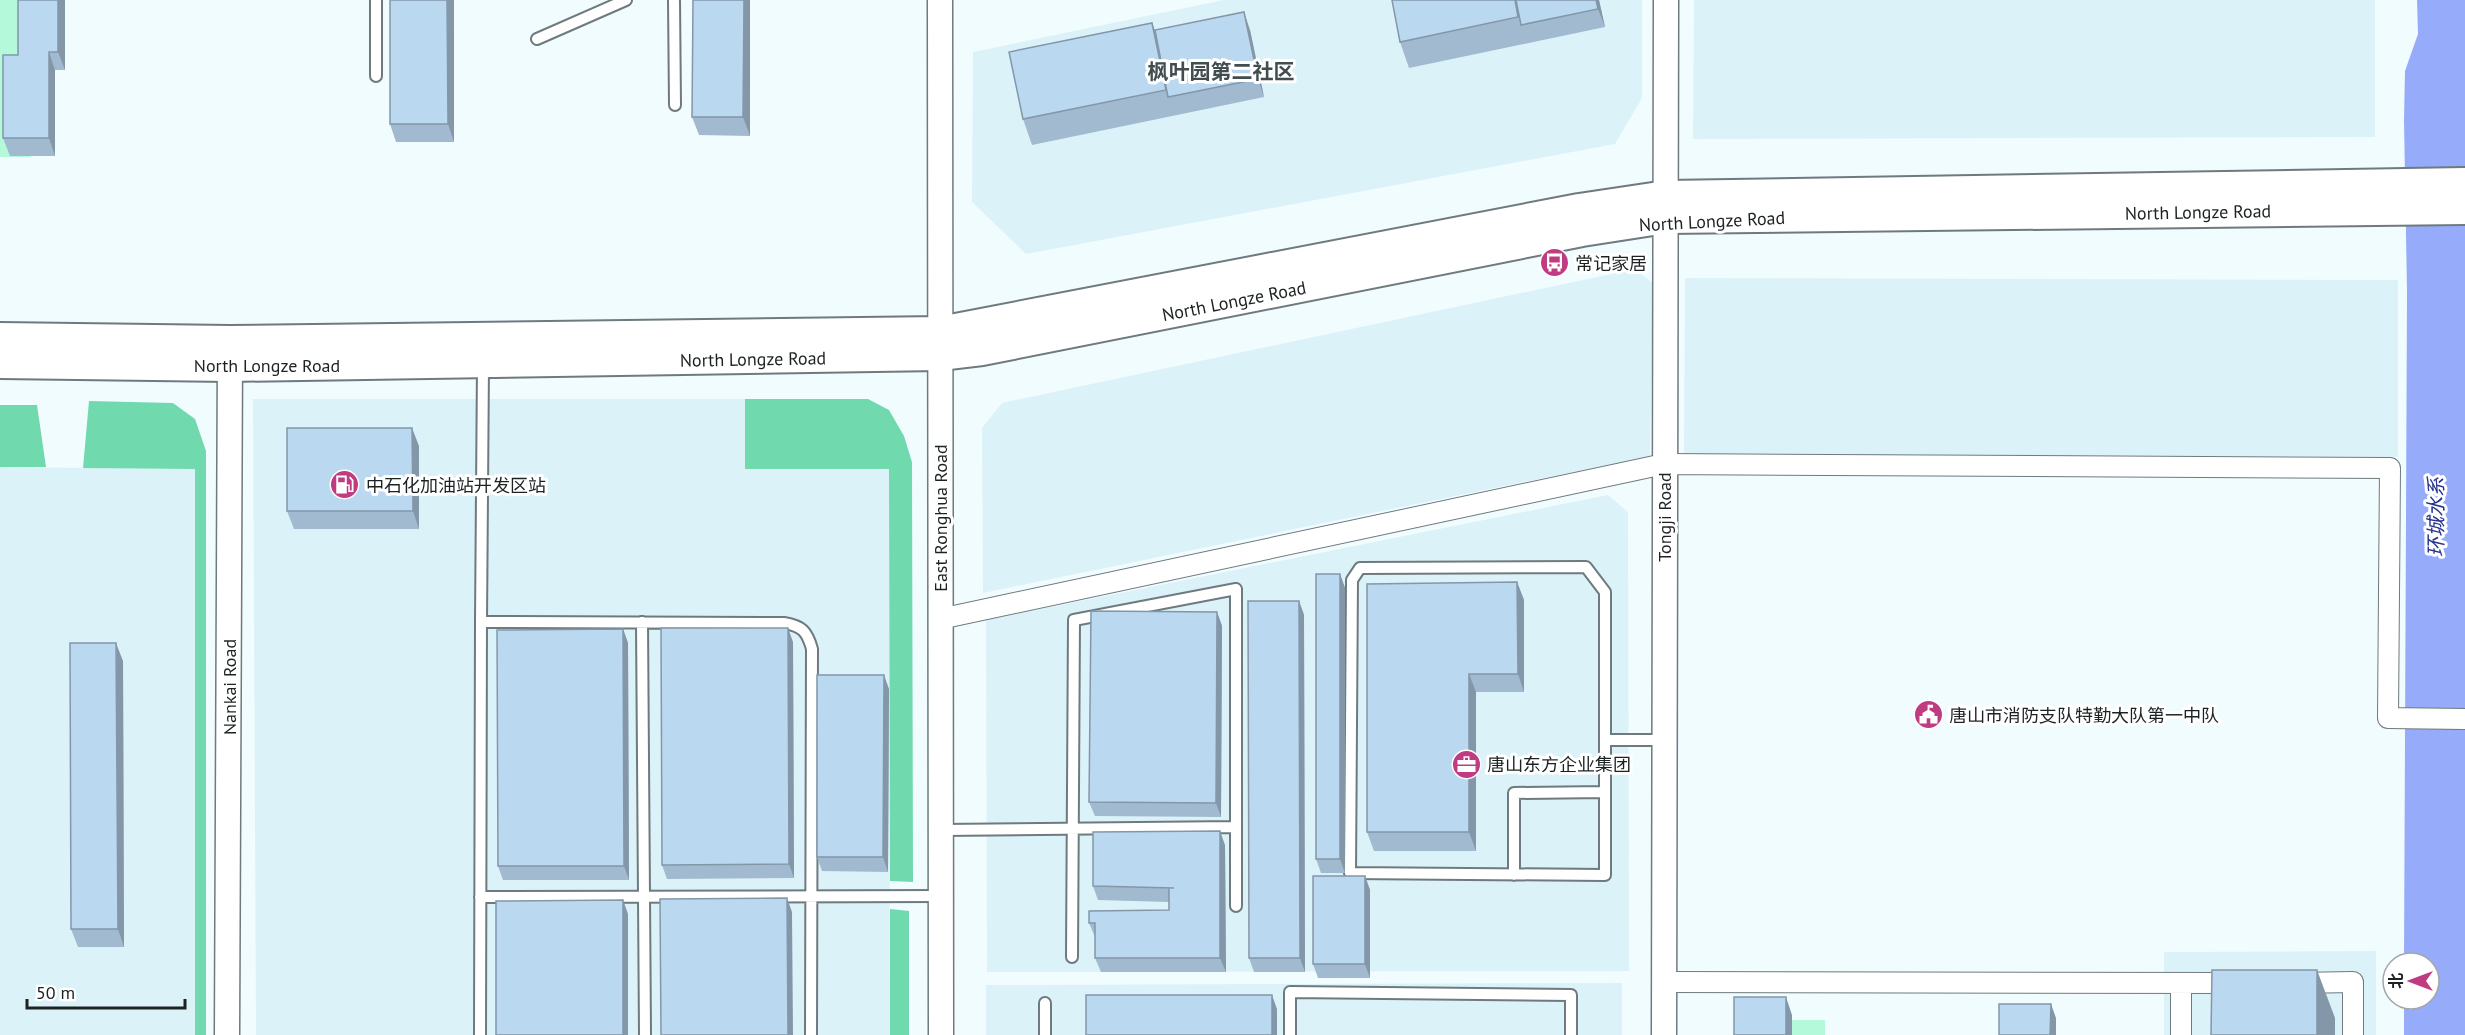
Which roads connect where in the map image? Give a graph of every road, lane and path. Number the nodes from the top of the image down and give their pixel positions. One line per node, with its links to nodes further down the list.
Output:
1 (376, 0): 7 (lane)
2 (626, 0): 6 (lane)
3 (674, 0): 8 (lane)
4 (940, 0): 14 (street, East Ronghua Road)
5 (1666, 0): 11 (street, Tongji Road)
6 (537, 39)
7 (376, 76)
8 (675, 105)
9 (2465, 182): 10 (main road, North Longze Road)
10 (2390, 196): 11 (main road, North Longze Road); 12 (main road, North Longze Road)
11 (1666, 207): 14 (main road, North Longze Road); 18 (street, Tongji Road)
12 (2465, 210)
13 (0, 337): 15 (main road, North Longze Road)
14 (940, 344): 15 (main road, North Longze Road); 16 (main road, North Longze Road); 19 (street, East Ronghua Road)
15 (230, 353): 16 (main road, North Longze Road); 17 (main road, North Longze Road); 39 (street, Nankai Road)
16 (483, 363): 20 (lane)
17 (0, 364)
18 (1664, 464): 19 (street); 22 (street); 24 (street, Tongji Road)
19 (940, 619): 28 (street, East Ronghua Road)
20 (481, 622): 21 (lane); 31 (lane)
21 (642, 622): 32 (lane); 33 (lane)
22 (2465, 719)
23 (1605, 740): 24 (lane); 25 (lane); 29 (lane)
24 (1664, 740): 36 (street, Tongji Road)
25 (1605, 792): 29 (lane); 29 (lane)
26 (1236, 827): 27 (lane); 27 (lane); 34 (lane)
27 (1072, 829): 28 (lane); 35 (lane)
28 (942, 830): 30 (street, East Ronghua Road)
29 (1514, 875)
30 (942, 896): 33 (lane); 43 (street, East Ronghua Road)
31 (480, 897): 32 (lane); 40 (lane)
32 (645, 897): 33 (lane); 41 (lane)
33 (811, 897): 42 (lane)
34 (1236, 906)
35 (1072, 957)
36 (1664, 982): 37 (street); 47 (street, Tongji Road)
37 (2181, 984): 48 (street); 49 (street)
38 (1045, 1003): 44 (lane)
39 (227, 1035)
40 (480, 1035)
41 (645, 1035)
42 (811, 1035)
43 (941, 1035)
44 (1045, 1035)
45 (1290, 1035): 46 (lane)
46 (1571, 1035)
47 (1664, 1035)
48 (2181, 1035)
49 (2352, 1035)

